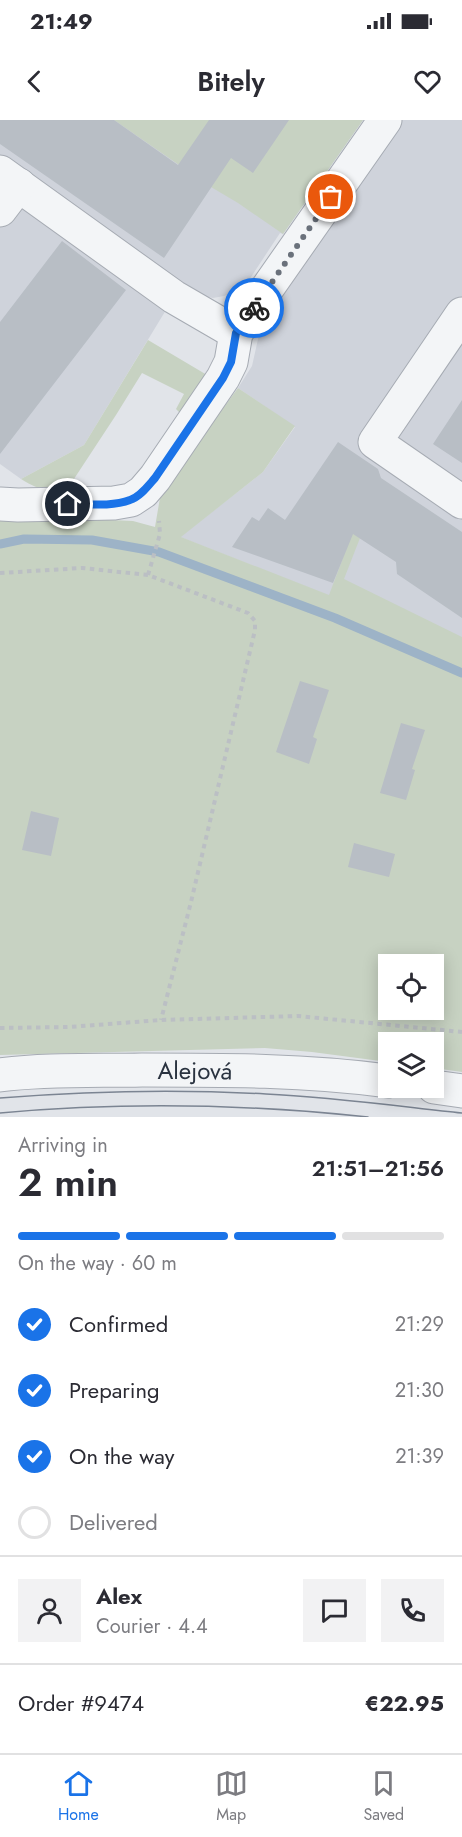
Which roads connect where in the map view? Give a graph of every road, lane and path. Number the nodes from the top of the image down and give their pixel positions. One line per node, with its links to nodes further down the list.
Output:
1 (385, 120): 4 (street)
2 (6, 189): 4 (street)
3 (462, 314): 6 (street)
4 (236, 333): 5 (street)
5 (7, 498)
6 (462, 502)
7 (160, 534): 9 (path)
8 (0, 573): 9 (path)
9 (148, 576): 10 (path)
10 (161, 1020): 11 (path); 12 (path)
11 (0, 1028)
12 (462, 1032)
13 (0, 1075): 14 (street, Alejová)
14 (378, 1080)
15 (444, 1088): 16 (street)
16 (462, 1091)

